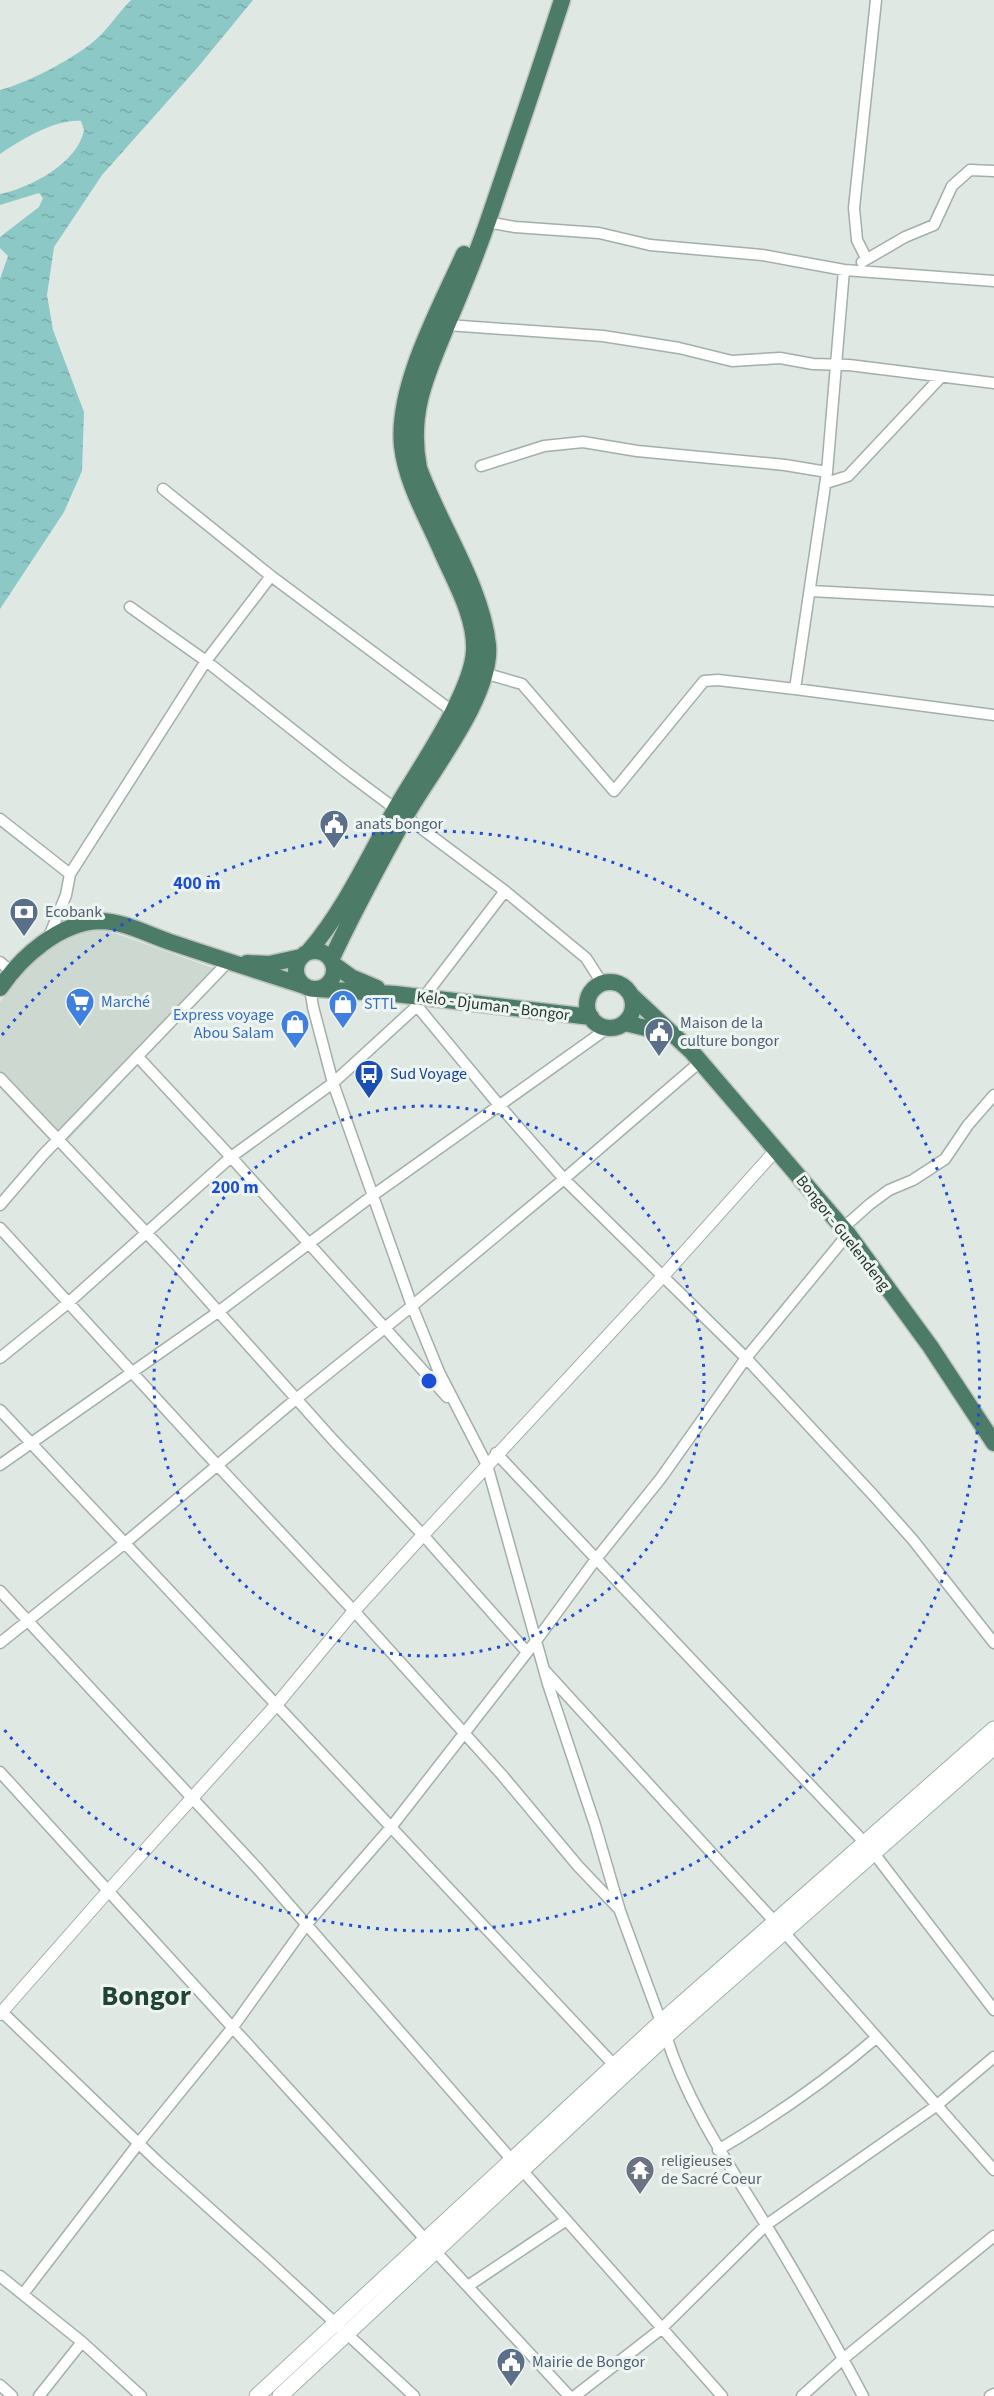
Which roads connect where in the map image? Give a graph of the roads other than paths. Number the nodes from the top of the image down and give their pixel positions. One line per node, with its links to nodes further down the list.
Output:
1 (562, 0): 3 (highway)
2 (876, 0): 6 (street)
3 (510, 152): 5 (highway); 23 (highway)
4 (994, 171): 6 (street)
5 (487, 222): 7 (street); 9 (highway)
6 (866, 258): 7 (street)
7 (849, 271): 8 (street); 10 (street)
8 (994, 281)
9 (447, 325): 10 (street); 21 (highway)
10 (836, 365): 11 (street); 14 (street)
11 (940, 378): 12 (street); 14 (street)
12 (994, 383)
13 (481, 466): 14 (street)
14 (826, 477): 17 (street)
15 (163, 489): 16 (street)
16 (271, 576): 20 (street); 23 (street)
17 (811, 591): 18 (street); 22 (street)
18 (994, 601)
19 (130, 607): 20 (street)
20 (206, 662): 25 (street); 27 (street)
21 (484, 673): 22 (street); 25 (highway)
22 (795, 689): 24 (street)
23 (452, 711): 25 (highway)
24 (994, 715)
25 (400, 813): 28 (street); 30 (highway); 32 (highway)
26 (0, 819): 27 (street)
27 (70, 874): 29 (street)
28 (505, 891): 34 (street); 39 (street)
29 (47, 940): 31 (highway, Kelo - Djuman - Bongor); 33 (highway, Kelo - Djuman - Bongor)
30 (305, 954): 31 (highway, Kelo - Djuman - Bongor); 32 (highway); 36 (highway)
31 (228, 962): 36 (highway, Kelo - Djuman - Bongor); 45 (street)
32 (332, 962): 36 (highway); 37 (highway, Kelo - Djuman - Bongor)
33 (6, 967): 35 (highway, Kelo - Djuman - Bongor)
34 (597, 987): 38 (highway); 40 (highway); 41 (highway)
35 (0, 988)
36 (311, 988): 37 (highway, Kelo - Djuman - Bongor); 48 (street)
37 (395, 994): 39 (highway, Kelo - Djuman - Bongor)
38 (632, 996): 42 (highway); 44 (highway, Bongor - Guelendeng)
39 (421, 1002): 40 (highway, Kelo - Djuman - Bongor); 48 (street); 50 (street)
40 (544, 1013): 41 (highway, Kelo - Djuman - Bongor)
41 (591, 1017): 43 (highway)
42 (625, 1023): 43 (highway); 44 (highway)
43 (608, 1028): 50 (street)
44 (676, 1036): 46 (highway, Bongor - Guelendeng)
45 (138, 1058): 51 (street); 53 (street)
46 (701, 1061): 52 (highway, Bongor - Guelendeng); 54 (street)
47 (0, 1078): 51 (street)
48 (333, 1083): 53 (street); 55 (street)
49 (994, 1095): 58 (street)
50 (499, 1105): 54 (street); 55 (street)
51 (59, 1139): 56 (street); 59 (street)
52 (776, 1150): 58 (highway, Bongor - Guelendeng); 61 (street)
53 (231, 1157): 59 (street); 60 (street)
54 (564, 1179): 61 (street); 63 (street)
55 (372, 1196): 60 (street); 63 (street)
56 (0, 1205)
57 (0, 1228): 62 (street)
58 (846, 1231): 67 (street); 73 (highway, Bongor - Guelendeng)
59 (147, 1234): 62 (street); 64 (street)
60 (309, 1244): 64 (street); 65 (street)
61 (663, 1276): 67 (street); 74 (street)
62 (68, 1302): 66 (street); 68 (street)
63 (411, 1306): 65 (street); 70 (street)
64 (218, 1312): 68 (street); 69 (street)
65 (384, 1327): 69 (street); 70 (street)
66 (0, 1358)
67 (746, 1358): 80 (street); 86 (street)
68 (133, 1373): 72 (street); 77 (street)
69 (296, 1399): 77 (street); 78 (street)
70 (457, 1408): 76 (street)
71 (0, 1410): 72 (street)
72 (32, 1443): 75 (street); 79 (street)
73 (994, 1443)
74 (496, 1453): 76 (street); 80 (street)
75 (0, 1465)
76 (487, 1465): 78 (street); 84 (street)
77 (218, 1466): 79 (street); 82 (street)
78 (423, 1535): 82 (street); 87 (street)
79 (125, 1543): 83 (street); 89 (street)
80 (596, 1559): 84 (street); 96 (street)
81 (0, 1591): 83 (street)
82 (354, 1611): 89 (street); 91 (street)
83 (27, 1620): 85 (street); 94 (street)
84 (536, 1641): 87 (street); 88 (street)
85 (0, 1643)
86 (994, 1643)
87 (527, 1652): 91 (street)
88 (544, 1669): 98 (street); 100 (street)
89 (278, 1704): 94 (street); 95 (street)
90 (994, 1729): 96 (main road)
91 (464, 1733): 95 (street); 98 (street)
92 (994, 1746): 96 (main road)
93 (0, 1772): 97 (street)
94 (193, 1798): 97 (street); 99 (street)
95 (392, 1826): 99 (street); 107 (street)
96 (868, 1847): 100 (main road); 101 (street)
97 (109, 1890): 102 (street); 103 (street)
98 (620, 1911): 104 (street)
99 (306, 1925): 103 (street); 112 (street)
100 (778, 1926): 104 (main road); 105 (street)
101 (994, 2010)
102 (1, 2012): 110 (street)
103 (233, 2027): 110 (street); 117 (street)
104 (663, 2029): 107 (main road); 109 (main road); 111 (street)
105 (876, 2038): 108 (street); 111 (street)
106 (994, 2057): 108 (street)
107 (614, 2065): 109 (main road)
108 (936, 2106): 113 (street); 115 (street)
109 (569, 2116): 112 (main road)
110 (138, 2144): 120 (street); 121 (street)
111 (718, 2150): 115 (street)
112 (517, 2164): 114 (street); 117 (main road)
113 (994, 2170)
114 (565, 2221): 119 (street); 122 (street)
115 (766, 2225): 122 (street); 124 (street)
116 (994, 2236): 124 (street)
117 (430, 2245): 119 (street); 121 (main road)
118 (0, 2276): 120 (street)
119 (468, 2286): 134 (street)
120 (23, 2294): 123 (street)
121 (340, 2329): 125 (main road); 133 (street)
122 (661, 2329): 135 (street); 136 (street)
123 (82, 2342): 129 (street); 130 (street)
124 (843, 2359): 137 (street); 138 (street)
125 (287, 2379): 131 (main road); 132 (main road)
126 (0, 2385): 128 (street)
127 (994, 2394): 139 (street)
128 (12, 2396)
129 (39, 2396)
130 (141, 2396)
131 (257, 2396)
132 (280, 2396)
133 (414, 2396)
134 (569, 2396)
135 (575, 2396)
136 (722, 2396)
137 (802, 2396)
138 (862, 2396)
139 (990, 2396)

